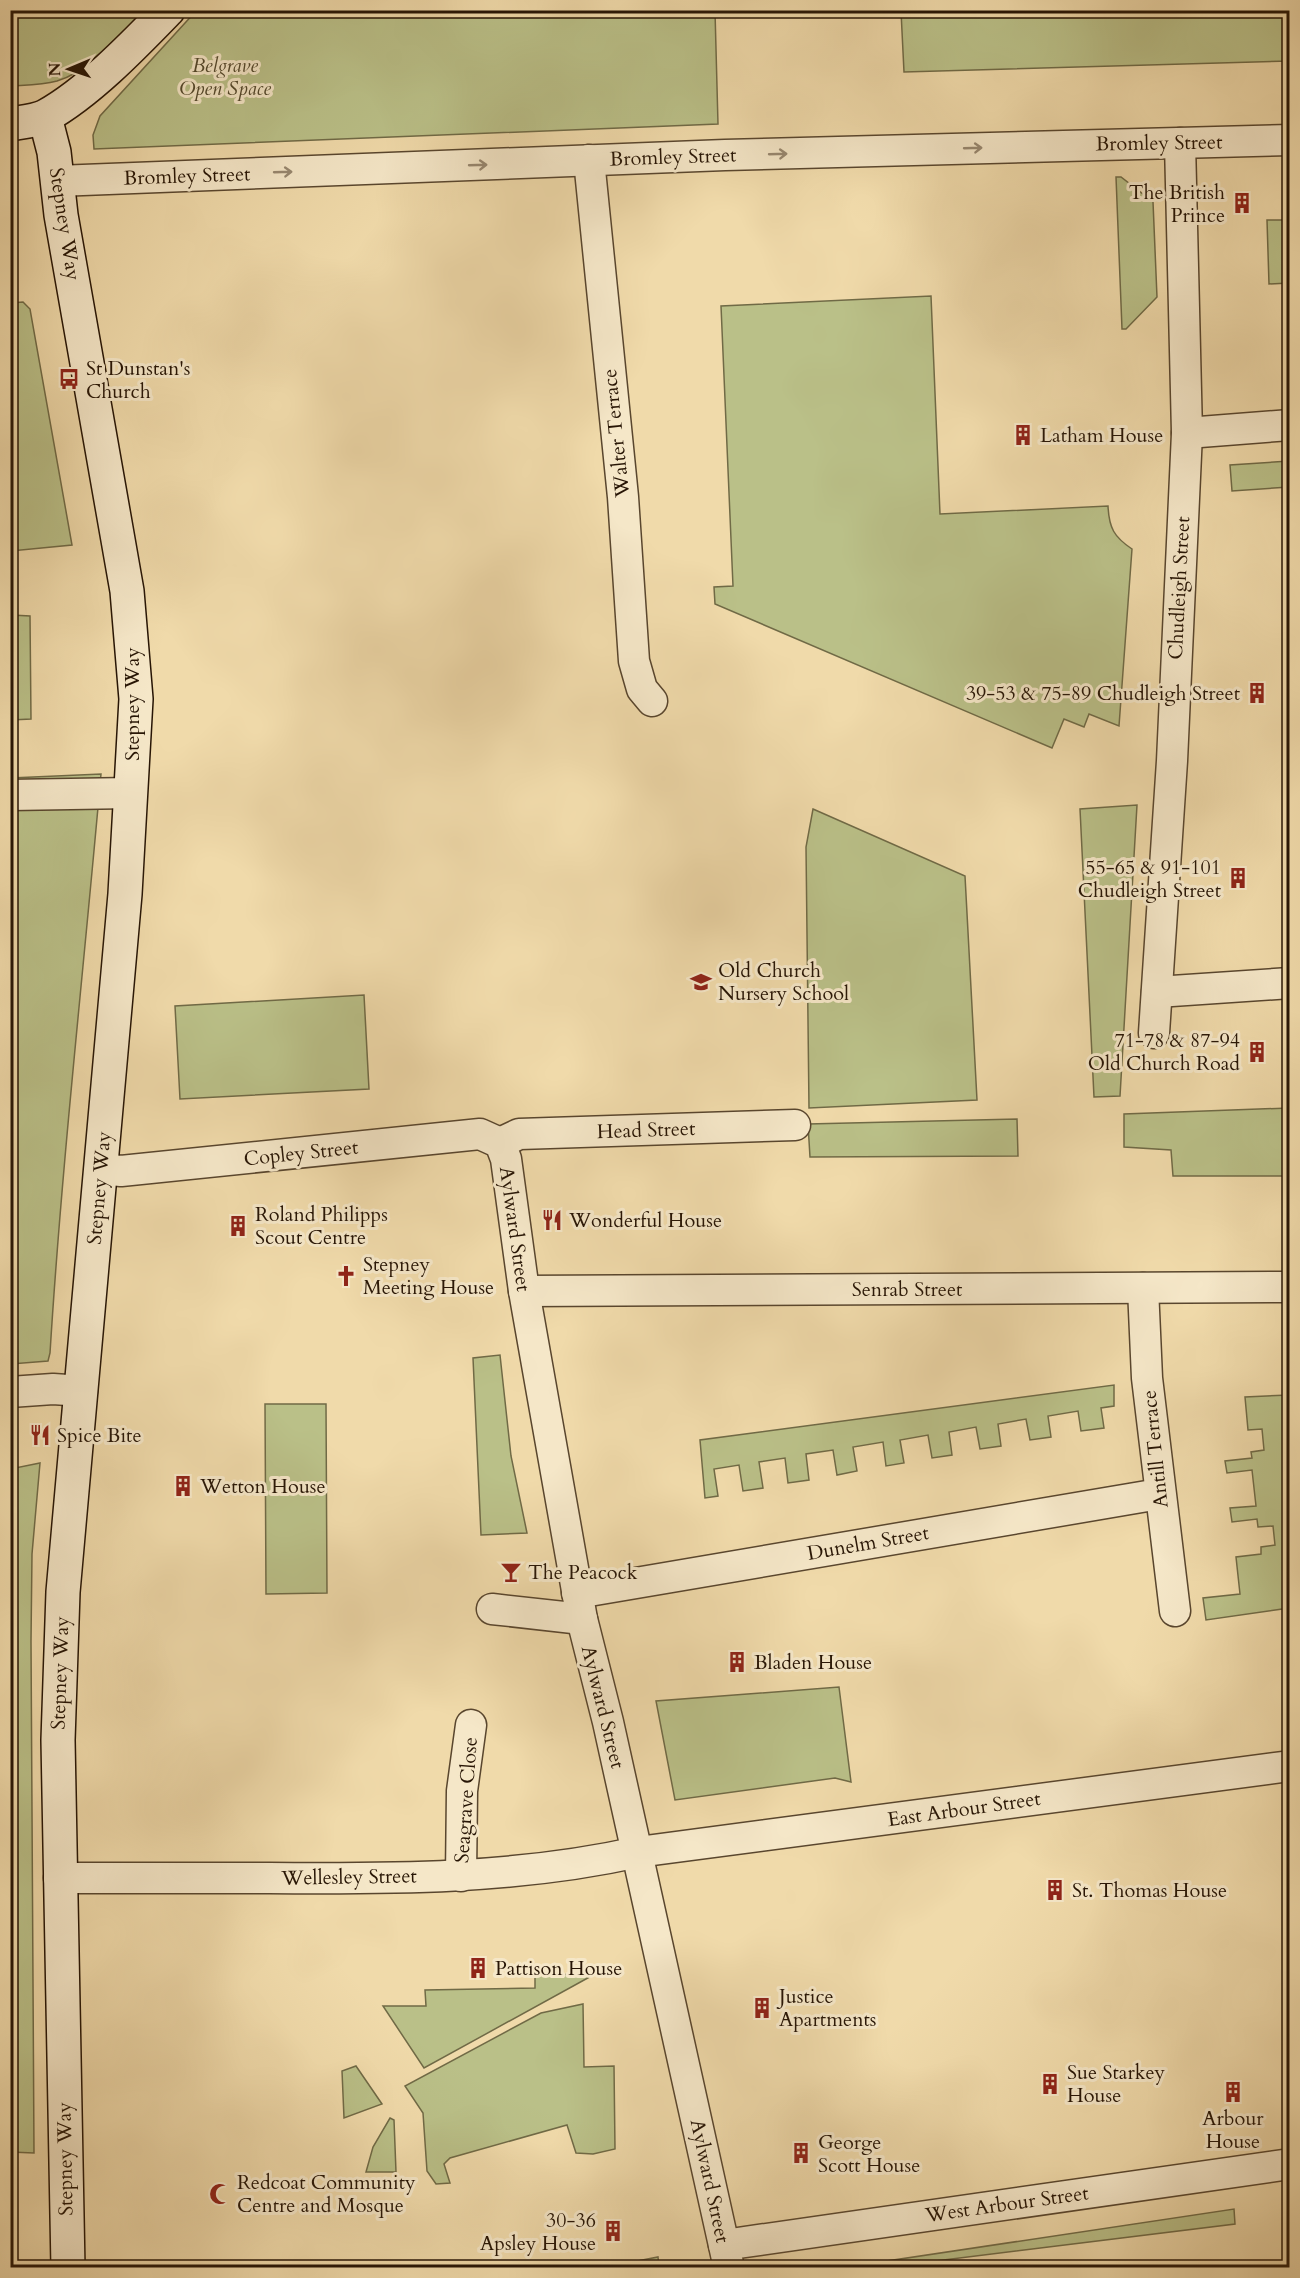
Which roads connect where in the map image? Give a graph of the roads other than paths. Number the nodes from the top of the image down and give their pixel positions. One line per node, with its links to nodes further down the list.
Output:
1 (168, 10): 2 (street)
2 (45, 117): 3 (street); 7 (street, Stepney Way)
3 (10, 124)
4 (1290, 140): 5 (street, Bromley Street)
5 (1180, 143): 6 (street, Bromley Street, one-way to 5); 9 (street, Chudleigh Street)
6 (590, 160): 7 (street, Bromley Street, one-way to 6); 10 (street, Walter Terrace)
7 (57, 181): 11 (street, Stepney Way)
8 (1290, 425): 9 (street)
9 (1186, 434): 14 (street, Chudleigh Street)
10 (652, 701)
11 (131, 794): 12 (street); 18 (street, Stepney Way)
12 (10, 795)
13 (1290, 983): 14 (street)
14 (1157, 992): 15 (street, Chudleigh Street)
15 (1154, 1033)
16 (795, 1125): 17 (street, Head Street)
17 (500, 1143): 18 (street, Copley Street); 21 (street, Aylward Street)
18 (100, 1169): 22 (street, Stepney Way)
19 (1290, 1287): 20 (street, Senrab Street)
20 (1143, 1288): 21 (street, Senrab Street); 24 (street, Antill Terrace)
21 (524, 1291): 25 (street, Aylward Street)
22 (82, 1391): 23 (street); 32 (street, Stepney Way)
23 (10, 1392)
24 (1159, 1494): 25 (street, Dunelm Street); 27 (street, Antill Terrace)
25 (579, 1606): 26 (street, Dunelm Street); 30 (street, Aylward Street)
26 (492, 1609)
27 (1175, 1611)
28 (471, 1725): 31 (street, Seagrave Close)
29 (1290, 1766): 30 (street, East Arbour Street)
30 (638, 1852): 31 (street, Wellesley Street); 34 (street, Aylward Street)
31 (461, 1876): 32 (street, Wellesley Street)
32 (59, 1878): 35 (street, Stepney Way)
33 (1290, 2164): 34 (street, West Arbour Street)
34 (726, 2256)
35 (68, 2268)

